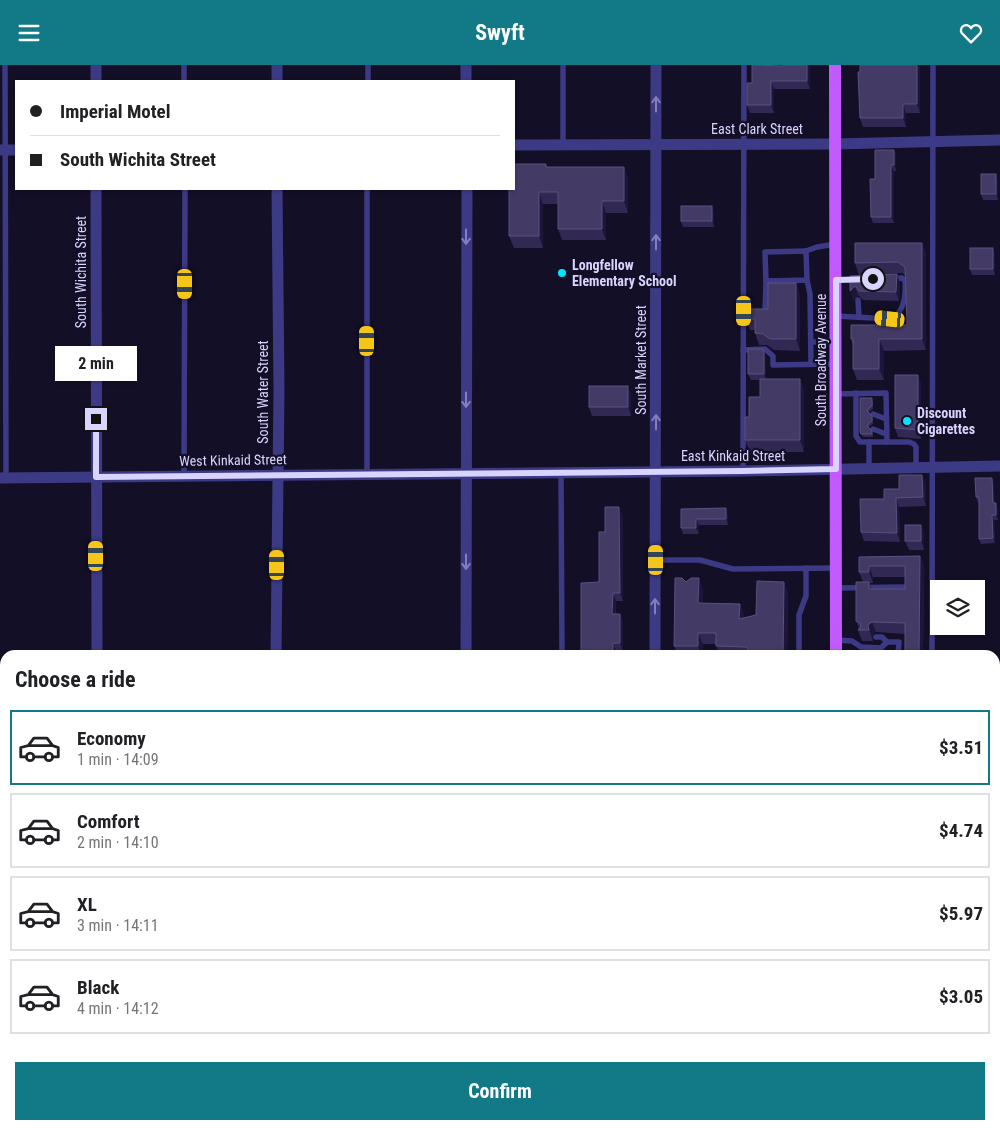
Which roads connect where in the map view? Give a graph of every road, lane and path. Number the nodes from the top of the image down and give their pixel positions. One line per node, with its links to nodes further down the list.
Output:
1 (5, 65): 24 (lane)
2 (96, 65): 12 (street)
3 (184, 65): 13 (lane)
4 (277, 65): 14 (street)
5 (368, 65): 15 (lane)
6 (466, 65): 16 (street)
7 (563, 65): 19 (lane)
8 (656, 65): 20 (street, South Market Street, one-way to 8)
9 (744, 65): 21 (lane)
10 (835, 65): 22 (main road, South Broadway Avenue)
11 (933, 65): 18 (lane)
12 (96, 80)
13 (184, 80)
14 (277, 80)
15 (368, 80)
16 (466, 80)
17 (1000, 140): 18 (street, East Clark Street)
18 (933, 142): 22 (street, East Clark Street); 56 (lane)
19 (564, 144): 20 (street, East Clark Street); 23 (street, East Clark Street)
20 (656, 144): 21 (street, East Clark Street); 60 (street, South Market Street, one-way to 20)
21 (744, 144): 22 (street, East Clark Street); 44 (lane)
22 (835, 144): 31 (main road, South Broadway Avenue)
23 (515, 145)
24 (2, 150): 25 (street); 68 (lane)
25 (15, 150)
26 (96, 190): 67 (street, South Wichita Street)
27 (185, 190): 66 (lane)
28 (277, 190): 65 (street, South Water Street)
29 (368, 190): 64 (lane)
30 (466, 190): 63 (street, one-way to 63)
31 (836, 244): 32 (lane); 36 (main road, South Broadway Avenue)
32 (806, 251): 35 (lane); 37 (lane)
33 (867, 279): 36 (lane)
34 (885, 279): 41 (lane)
35 (807, 280): 37 (lane); 42 (lane)
36 (836, 280): 40 (main road, South Broadway Avenue)
37 (766, 281): 39 (lane)
38 (858, 299): 41 (lane)
39 (765, 312)
40 (836, 316): 41 (lane); 43 (main road, South Broadway Avenue)
41 (859, 317)
42 (811, 342): 43 (lane); 45 (lane)
43 (836, 342): 46 (main road, South Broadway Avenue)
44 (744, 350): 45 (lane); 61 (lane)
45 (811, 364): 46 (lane)
46 (836, 364): 47 (main road, South Broadway Avenue)
47 (836, 393): 48 (lane); 59 (main road, South Broadway Avenue)
48 (856, 393): 50 (lane); 53 (lane)
49 (873, 414): 50 (lane)
50 (886, 419): 52 (lane)
51 (873, 429): 52 (lane)
52 (886, 434): 54 (lane)
53 (869, 442): 54 (lane); 58 (lane)
54 (887, 442): 55 (lane)
55 (916, 467): 56 (street, East Kinkaid Street); 58 (street, East Kinkaid Street)
56 (931, 467): 57 (street, East Kinkaid Street); 87 (lane)
57 (1000, 467)
58 (870, 468): 59 (street, East Kinkaid Street)
59 (836, 469): 61 (street, East Kinkaid Street); 70 (main road, South Broadway Avenue)
60 (656, 471): 61 (street, East Kinkaid Street); 62 (street, East Kinkaid Street); 69 (street, South Market Street)
61 (743, 471)
62 (561, 472): 63 (street, East Kinkaid Street); 82 (lane)
63 (466, 473): 64 (street, West Kinkaid Street); 81 (street, one-way to 81)
64 (367, 474): 65 (street, West Kinkaid Street)
65 (278, 475): 66 (street, West Kinkaid Street); 80 (street, South Water Street)
66 (184, 476): 67 (street, West Kinkaid Street)
67 (96, 477): 68 (street, West Kinkaid Street); 79 (street, South Wichita Street)
68 (3, 478)
69 (656, 560): 71 (lane); 83 (street, South Market Street, one-way to 69)
70 (836, 568): 71 (lane); 73 (main road, South Broadway Avenue)
71 (806, 569): 84 (lane)
72 (904, 587): 73 (lane)
73 (836, 588): 76 (main road, South Broadway Avenue)
74 (860, 636): 77 (lane)
75 (876, 637): 78 (lane)
76 (836, 640): 77 (lane); 85 (main road, South Broadway Avenue)
77 (852, 641): 78 (lane)
78 (888, 642): 86 (lane)
79 (97, 650)
80 (276, 650)
81 (466, 650)
82 (562, 650)
83 (656, 650)
84 (799, 650)
85 (836, 650)
86 (898, 650)
87 (932, 650)

